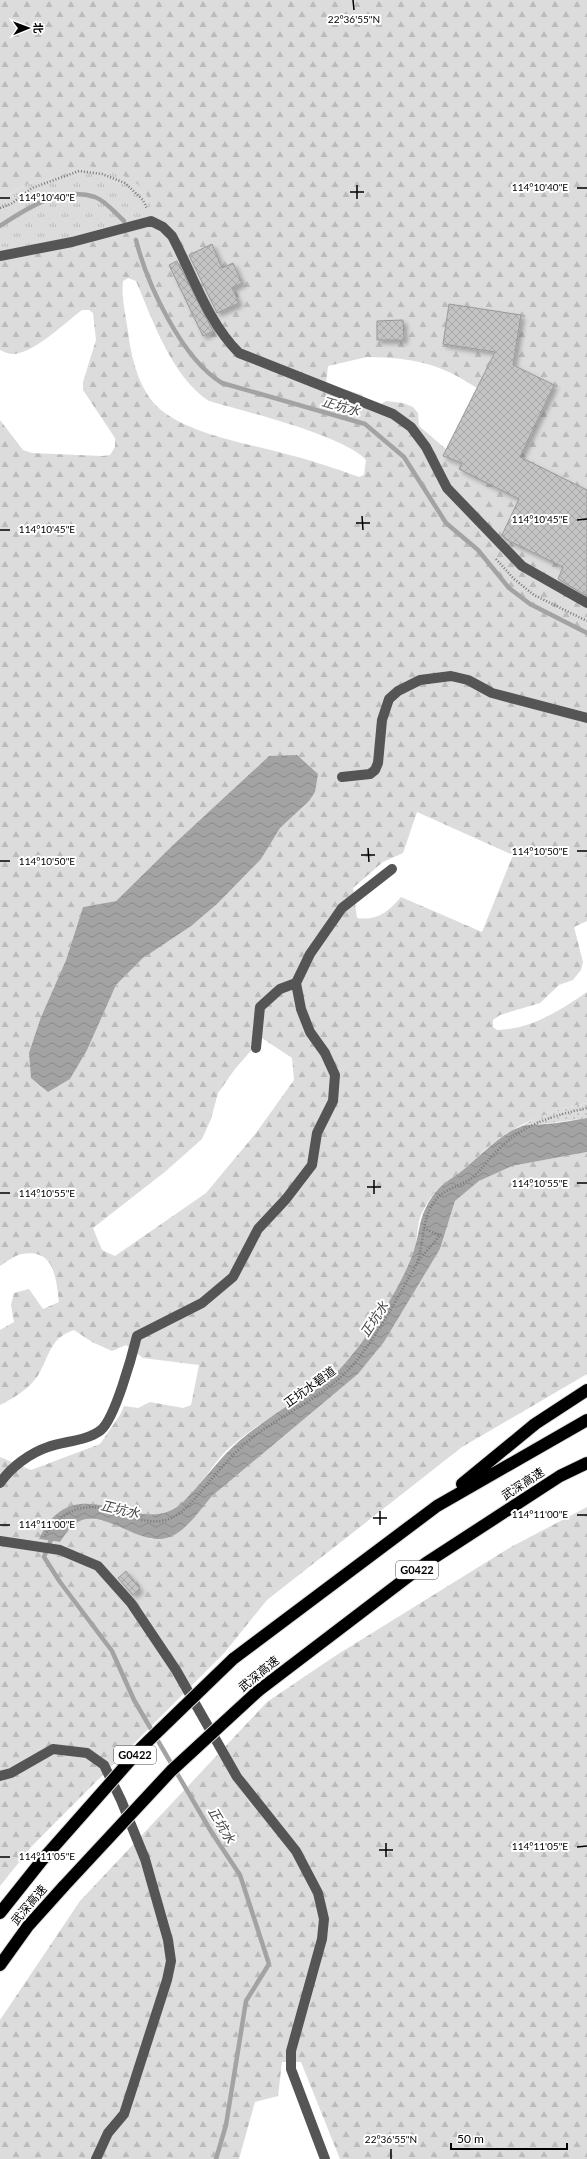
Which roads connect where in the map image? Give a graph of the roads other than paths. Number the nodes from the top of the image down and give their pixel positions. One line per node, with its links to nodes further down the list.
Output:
1 (0, 256): 2 (street)
2 (587, 602)
3 (587, 718): 4 (street)
4 (342, 777)
5 (392, 869): 6 (street)
6 (296, 982): 7 (street); 11 (street)
7 (256, 1048)
8 (587, 1390): 12 (highway)
9 (587, 1420): 12 (highway, 武深高速 / G0422)
10 (587, 1464): 16 (highway, 武深高速 / G0422, bridge)
11 (0, 1483)
12 (437, 1506): 15 (highway, 武深高速 / G0422, bridge)
13 (0, 1541): 18 (street)
14 (0, 1776): 17 (street)
15 (0, 1912)
16 (0, 1965)
17 (96, 2159)
18 (325, 2159)

